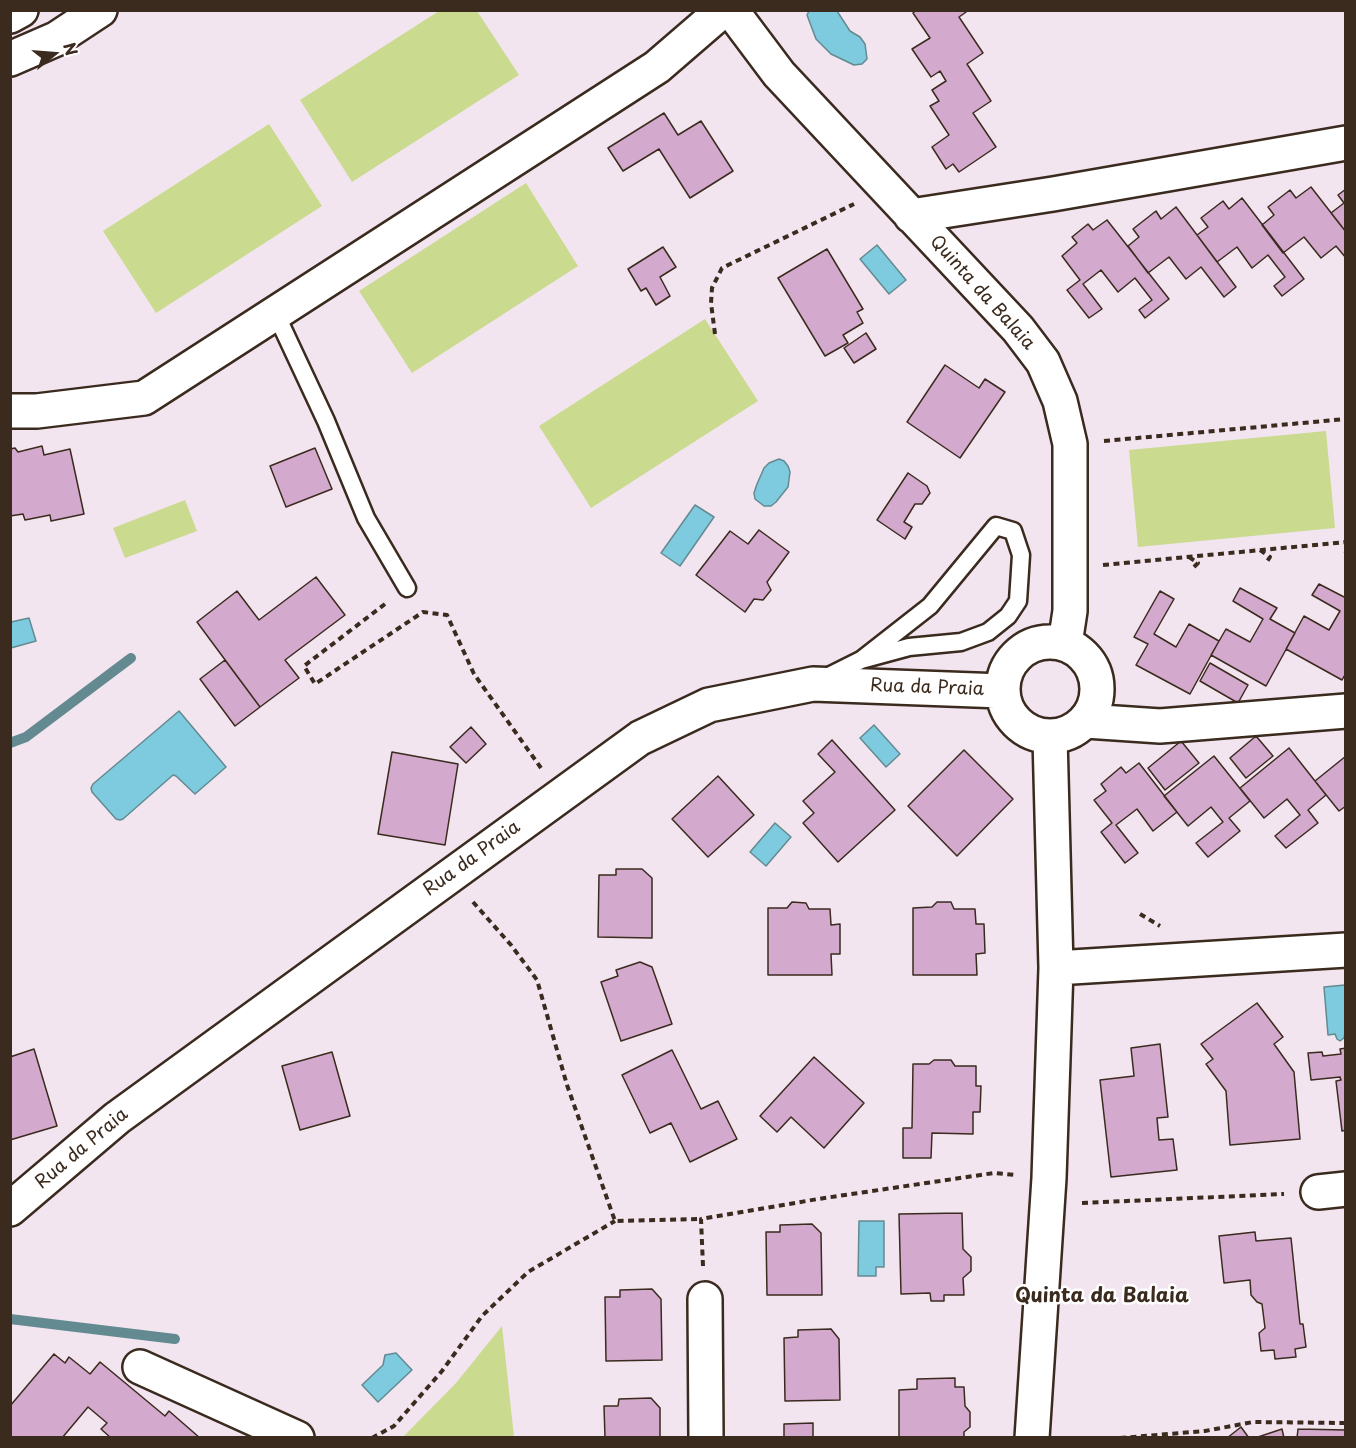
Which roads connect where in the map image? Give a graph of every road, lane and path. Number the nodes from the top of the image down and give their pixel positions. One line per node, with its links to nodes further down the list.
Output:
1 (21, 10): 5 (street)
2 (100, 10): 6 (street)
3 (723, 10): 10 (street)
4 (731, 10): 8 (street, Quinta da Balaia)
5 (10, 16)
6 (10, 59)
7 (1346, 143): 9 (street)
8 (886, 189): 9 (street, Quinta da Balaia); 11 (path)
9 (911, 216): 14 (street, Quinta da Balaia)
10 (275, 312): 12 (street); 21 (lane)
11 (715, 333)
12 (10, 411)
13 (1346, 419): 14 (path)
14 (1070, 444): 19 (street, Quinta da Balaia)
15 (1346, 545): 16 (path)
16 (1260, 550): 17 (path); 18 (path)
17 (1187, 556): 19 (path); 20 (path)
18 (1266, 562)
19 (1070, 568): 22 (street, Quinta da Balaia)
20 (1193, 568)
21 (407, 588): 29 (path)
22 (1065, 644): 25 (street); 27 (street)
23 (861, 660): 23 (lane); 24 (lane)
24 (813, 684): 25 (street, Rua da Praia); 29 (street, Rua da Praia)
25 (1002, 691): 28 (street)
26 (1346, 711): 27 (street)
27 (1086, 721): 28 (street)
28 (1050, 737): 32 (street)
29 (561, 795): 30 (street, Rua da Praia)
30 (450, 875): 35 (street, Rua da Praia); 37 (path)
31 (1346, 950): 32 (street)
32 (1056, 968): 33 (street)
33 (1048, 1191): 34 (path); 36 (path); 45 (street)
34 (1332, 1191)
35 (10, 1209)
36 (701, 1219): 37 (path); 38 (path)
37 (615, 1221): 43 (path)
38 (705, 1299): 44 (street)
39 (140, 1367): 42 (street)
40 (1346, 1423): 41 (path)
41 (1205, 1431): 46 (path); 47 (path)
42 (297, 1437)
43 (372, 1437)
44 (705, 1437)
45 (1032, 1437)
46 (1120, 1437)
47 (1200, 1437)

